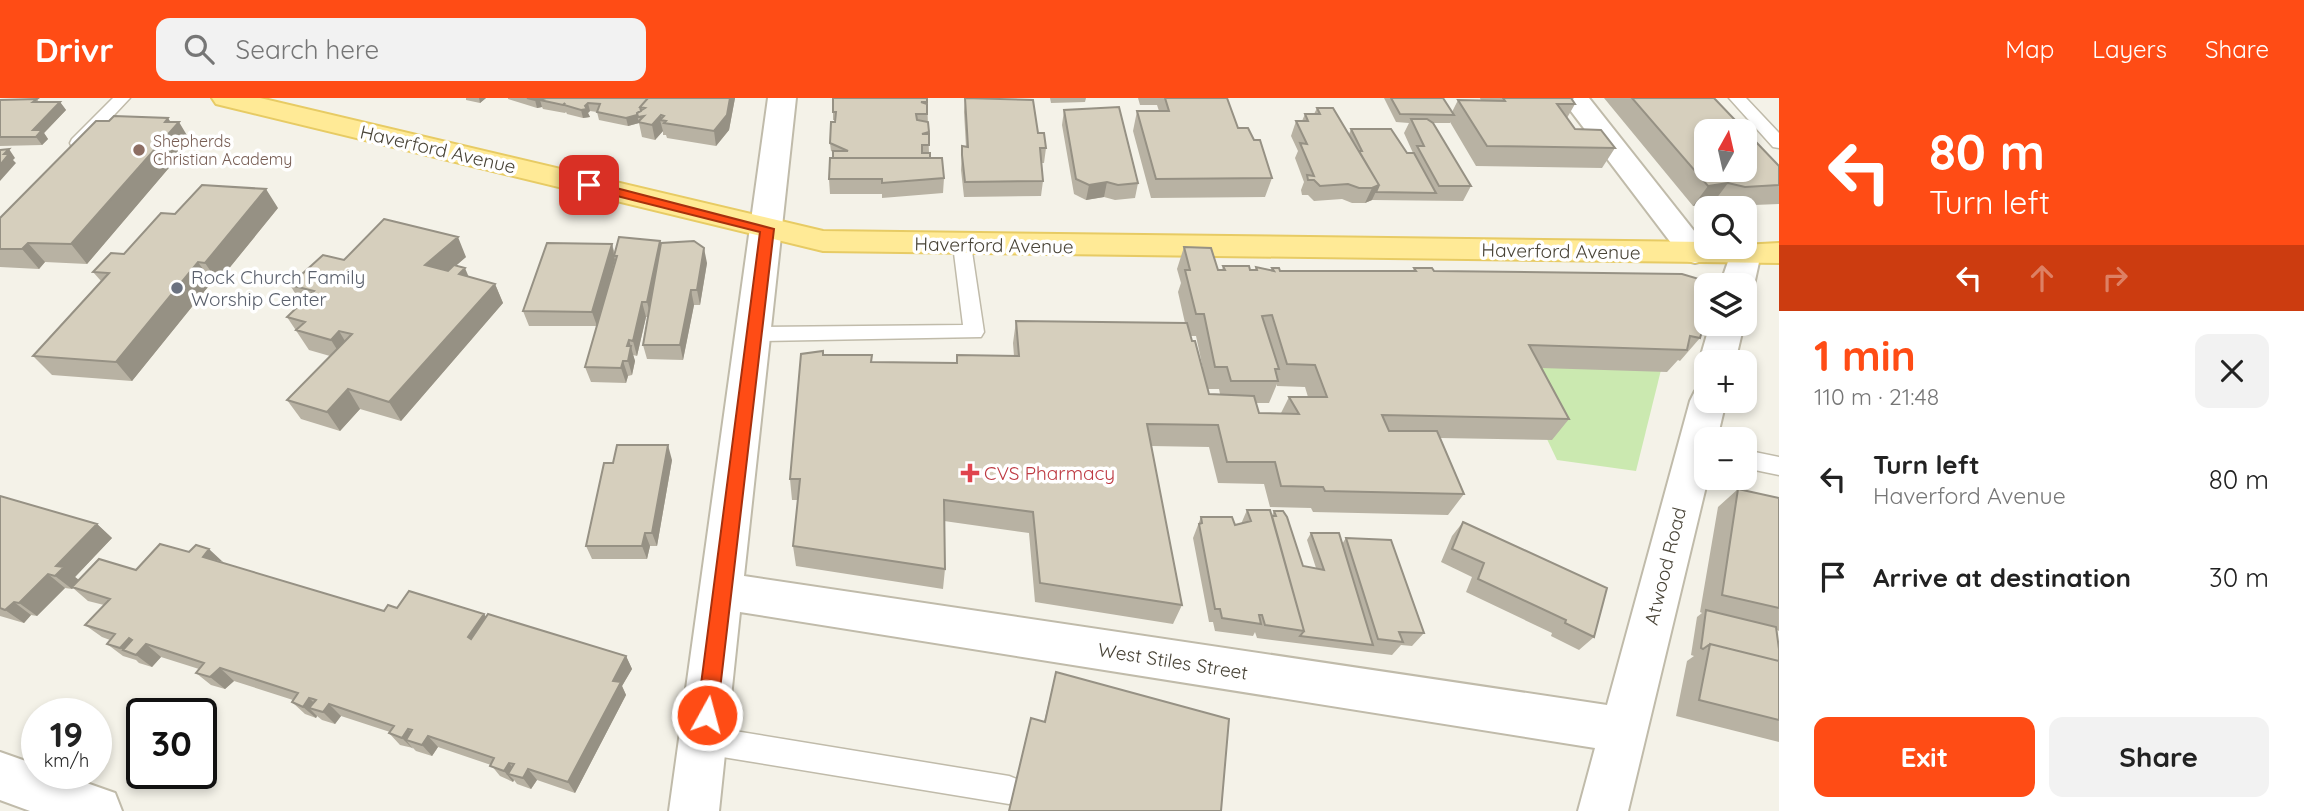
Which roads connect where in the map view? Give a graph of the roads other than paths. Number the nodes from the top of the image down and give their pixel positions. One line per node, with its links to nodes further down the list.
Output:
1 (122, 98): 7 (lane)
2 (782, 98): 8 (street)
3 (1575, 98): 10 (street)
4 (1737, 98): 6 (lane)
5 (232, 99): 8 (main road, Haverford Avenue)
6 (1779, 143)
7 (68, 154)
8 (767, 229): 9 (main road, Haverford Avenue); 14 (street)
9 (962, 245): 11 (main road, Haverford Avenue); 14 (lane)
10 (1694, 252)
11 (1694, 253)
12 (1757, 253): 13 (main road, Haverford Avenue)
13 (1779, 253)
14 (755, 334): 18 (street)
15 (1757, 461): 16 (lane)
16 (1779, 466)
17 (1694, 476): 19 (street, Atwood Road)
18 (723, 591): 19 (street, West Stiles Street); 20 (street)
19 (1623, 730): 25 (street, Atwood Road)
20 (704, 740): 22 (lane); 24 (street)
21 (0, 776): 23 (street)
22 (1009, 790)
23 (97, 811)
24 (694, 811)
25 (1603, 811)

